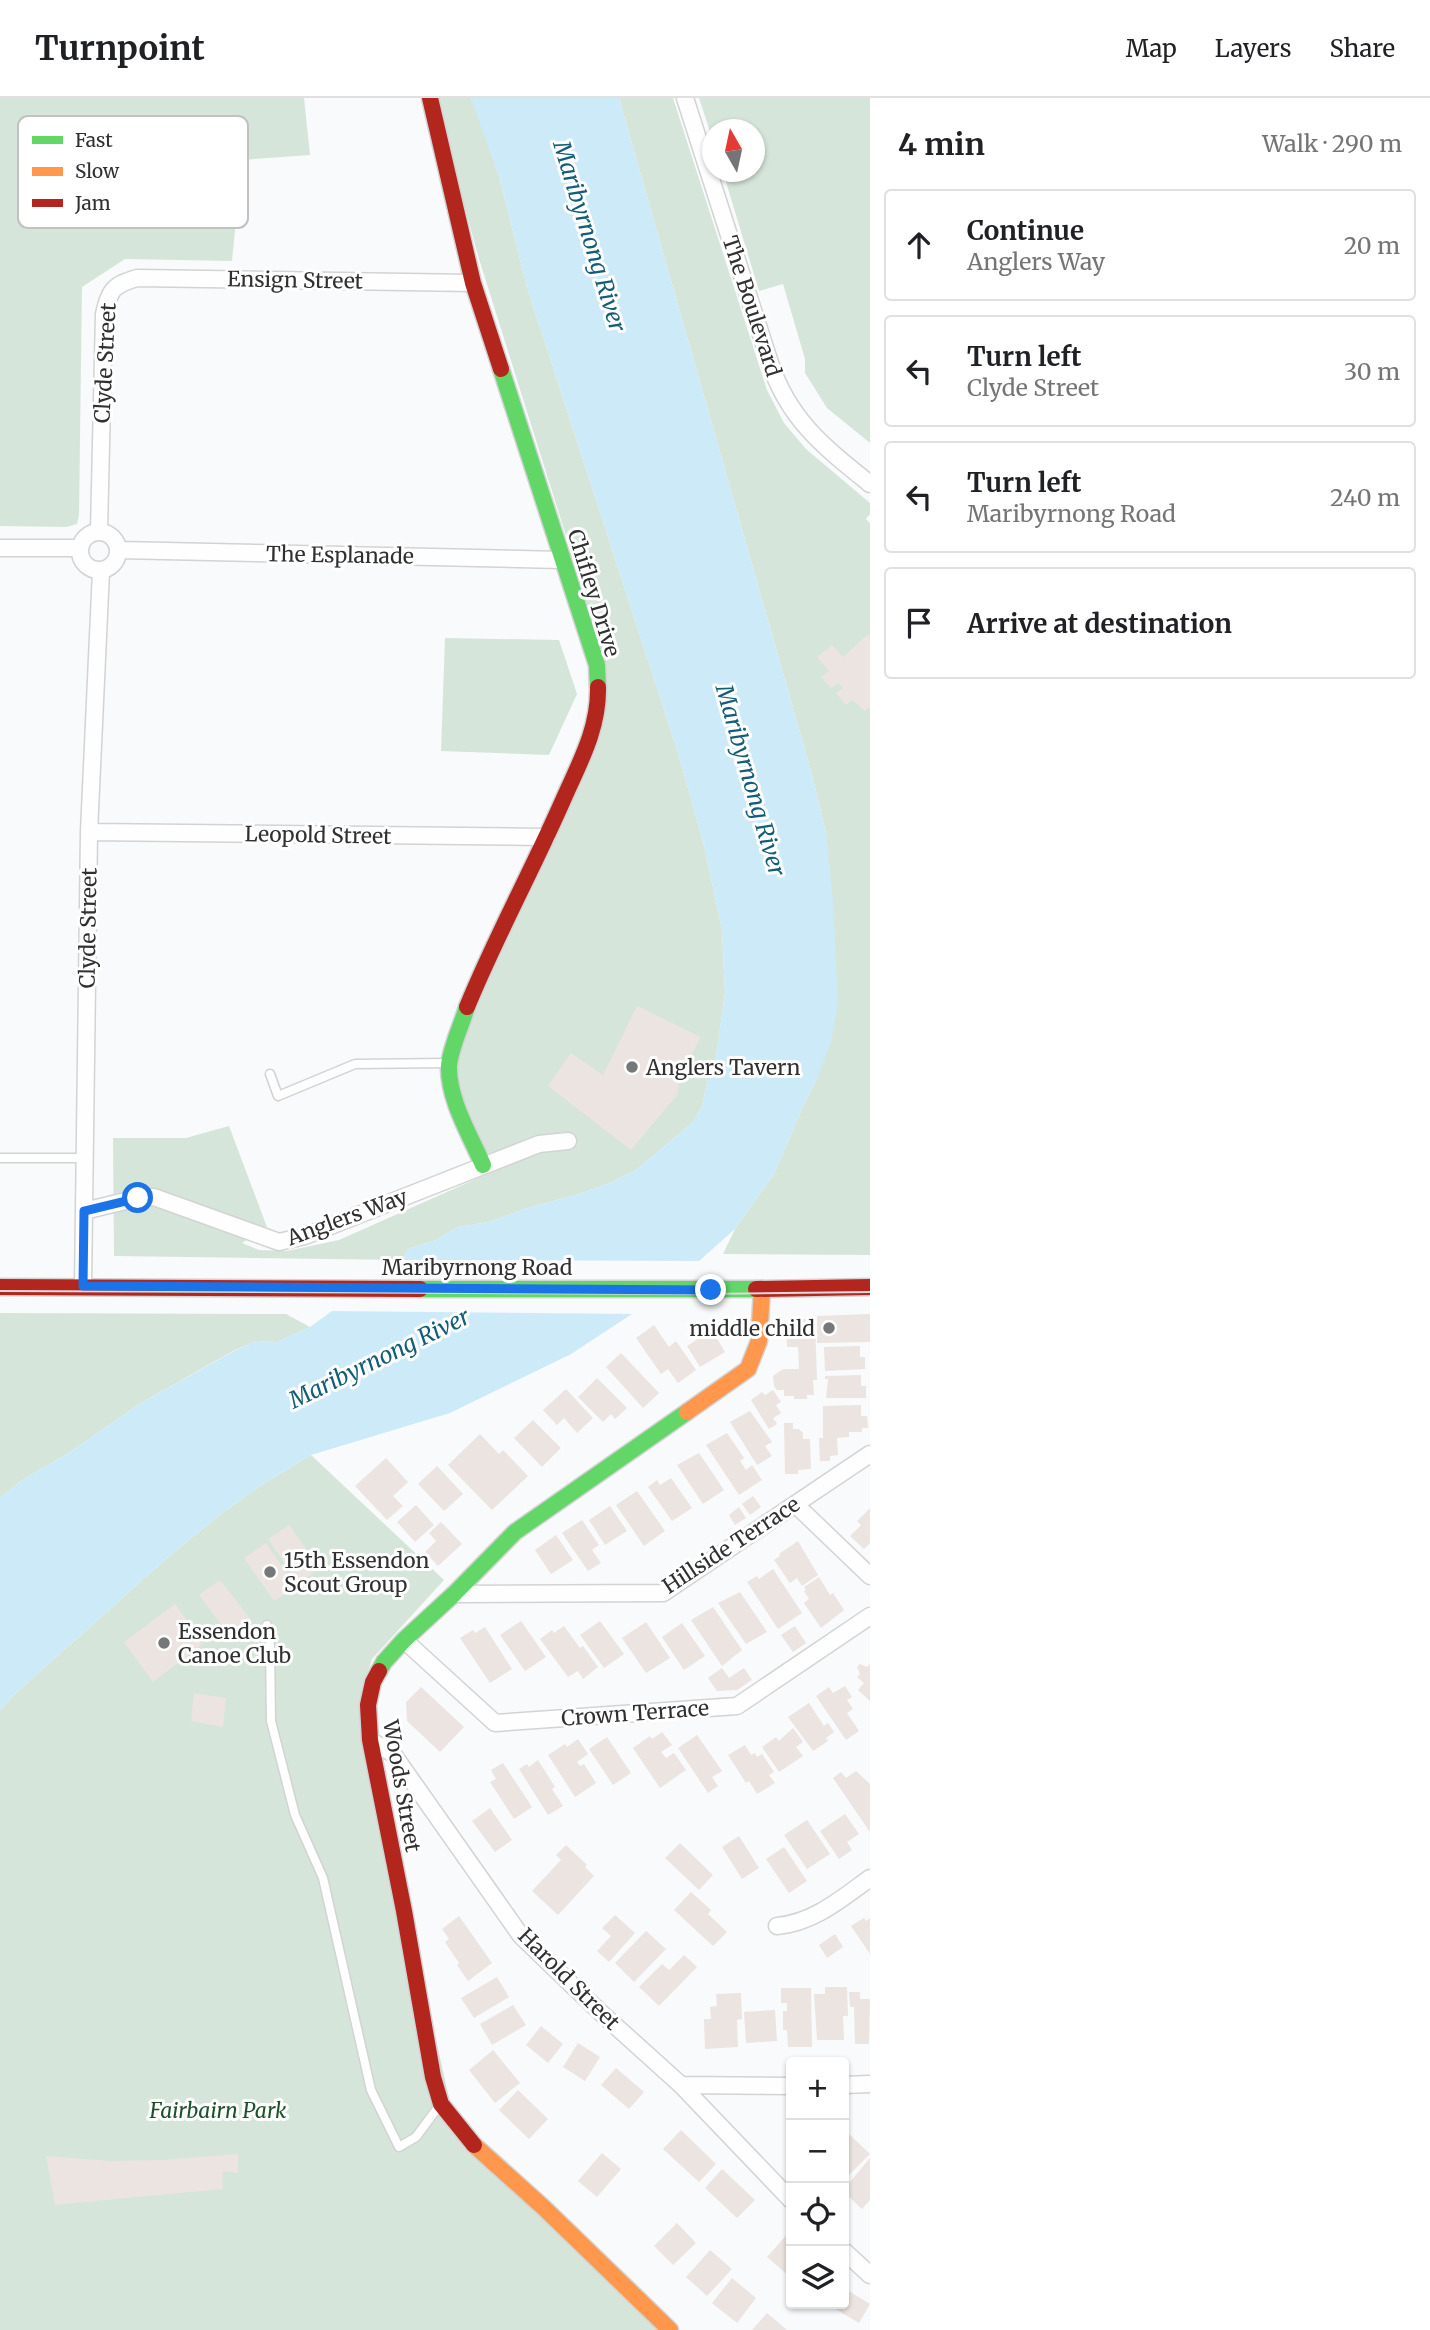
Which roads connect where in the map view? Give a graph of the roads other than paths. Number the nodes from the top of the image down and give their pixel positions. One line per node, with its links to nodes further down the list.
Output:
1 (430, 98): 4 (street, Chifley Drive)
2 (685, 98): 5 (street, The Boulevard)
3 (119, 283): 4 (street, Ensign Street); 6 (street, Clyde Street)
4 (473, 283): 10 (street, Chifley Drive)
5 (870, 484)
6 (99, 531): 8 (street); 9 (street)
7 (0, 548): 8 (street)
8 (79, 548): 11 (street)
9 (119, 550): 10 (street, The Esplanade); 11 (street)
10 (562, 561): 13 (street, Chifley Drive)
11 (101, 571): 12 (street, Clyde Street)
12 (89, 832): 13 (street, Leopold Street); 17 (street, Clyde Street)
13 (547, 837): 14 (street, Chifley Drive)
14 (449, 1063): 15 (lane); 19 (street, Chifley Drive)
15 (270, 1074)
16 (568, 1141): 19 (street, Anglers Way)
17 (85, 1157): 18 (lane); 20 (street, Clyde Street)
18 (0, 1158)
19 (483, 1165): 20 (street, Anglers Way)
20 (84, 1211): 21 (street, Clyde Street)
21 (83, 1286): 22 (street, Maribyrnong Road); 24 (street, Maribyrnong Road)
22 (0, 1287)
23 (870, 1287): 24 (street, Maribyrnong Road)
24 (762, 1289): 28 (street, Woods Street)
25 (870, 1454): 26 (street, Hillside Terrace)
26 (795, 1504): 27 (street); 28 (street, Hillside Terrace)
27 (870, 1576)
28 (454, 1594): 31 (street, Woods Street)
29 (870, 1616): 31 (street, Crown Terrace)
30 (267, 1625): 39 (lane)
31 (404, 1640): 32 (street, Woods Street)
32 (370, 1740): 36 (street, Harold Street); 39 (street, Woods Street)
33 (870, 1878): 34 (street)
34 (776, 1926)
35 (870, 2084): 37 (street)
36 (681, 2085): 38 (street); 40 (street, Harold Street)
37 (849, 2085)
38 (786, 2086)
39 (441, 2104): 43 (street, Woods Street)
40 (786, 2195)
41 (849, 2256): 42 (street)
42 (870, 2275)
43 (670, 2330)

